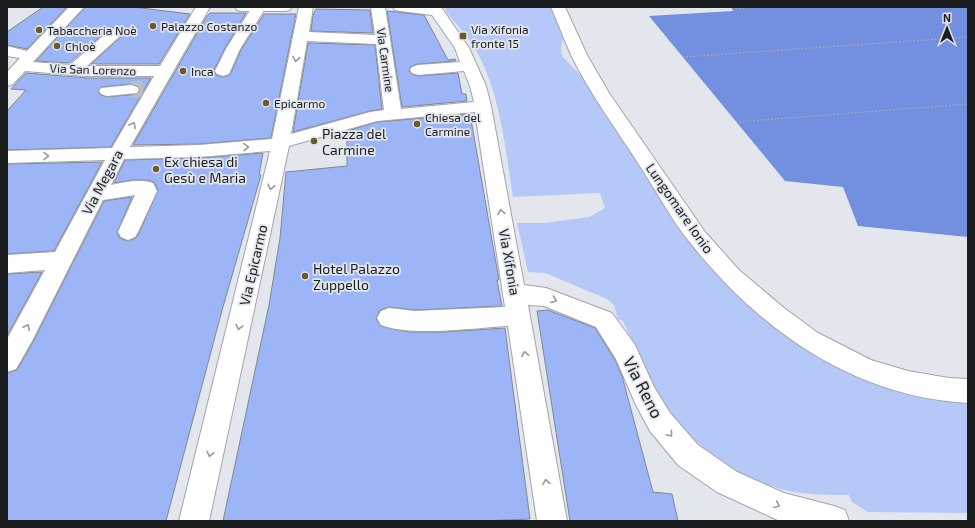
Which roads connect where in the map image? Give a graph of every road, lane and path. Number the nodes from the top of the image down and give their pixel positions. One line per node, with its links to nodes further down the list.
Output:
1 (78, 7): 19 (street)
2 (203, 7): 23 (street, Via Megara)
3 (242, 7): 4 (street)
4 (259, 7): 5 (street); 24 (street)
5 (285, 7)
6 (306, 7): 14 (street, Via Epicarmo)
7 (378, 7): 16 (street, Via Carmine)
8 (400, 7): 12 (street)
9 (558, 7): 42 (street, Lungomare Ionio)
10 (760, 7): 11 (path)
11 (732, 9)
12 (436, 10): 20 (street, Via Xifonia)
13 (116, 32): 21 (street)
14 (301, 36): 16 (street); 32 (street, Via Epicarmo, one-way to 32)
15 (968, 37): 18 (path)
16 (383, 40): 30 (street, Via Carmine)
17 (7, 51): 19 (street, Via San Lorenzo)
18 (683, 57)
19 (26, 61): 21 (street, Via San Lorenzo); 25 (street)
20 (470, 66): 22 (street); 29 (street, Via Xifonia)
21 (75, 70): 23 (street, Via San Lorenzo)
22 (418, 70)
23 (164, 71): 26 (street, Via Megara)
24 (223, 71)
25 (7, 81)
26 (143, 89): 27 (street); 33 (street, Via Megara, one-way to 26)
27 (107, 91)
28 (968, 104): 31 (path)
29 (483, 106): 30 (street); 39 (street, Via Xifonia, one-way to 29)
30 (393, 114): 32 (street)
31 (736, 122)
32 (279, 142): 33 (street, one-way to 32); 43 (street, Via Epicarmo, one-way to 43)
33 (117, 154): 34 (street, one-way to 33); 35 (street, Via Megara)
34 (7, 157)
35 (96, 194): 36 (street); 37 (street, Via Megara)
36 (128, 232)
37 (61, 260): 38 (street); 41 (street, Via Megara, one-way to 37)
38 (7, 264)
39 (517, 305): 40 (street, Via Reno); 44 (street, Via Xifonia, one-way to 39); 45 (street, Via Reno, one-way to 45)
40 (389, 318)
41 (7, 361)
42 (968, 392)
43 (194, 521)
44 (552, 521)
45 (834, 521)

